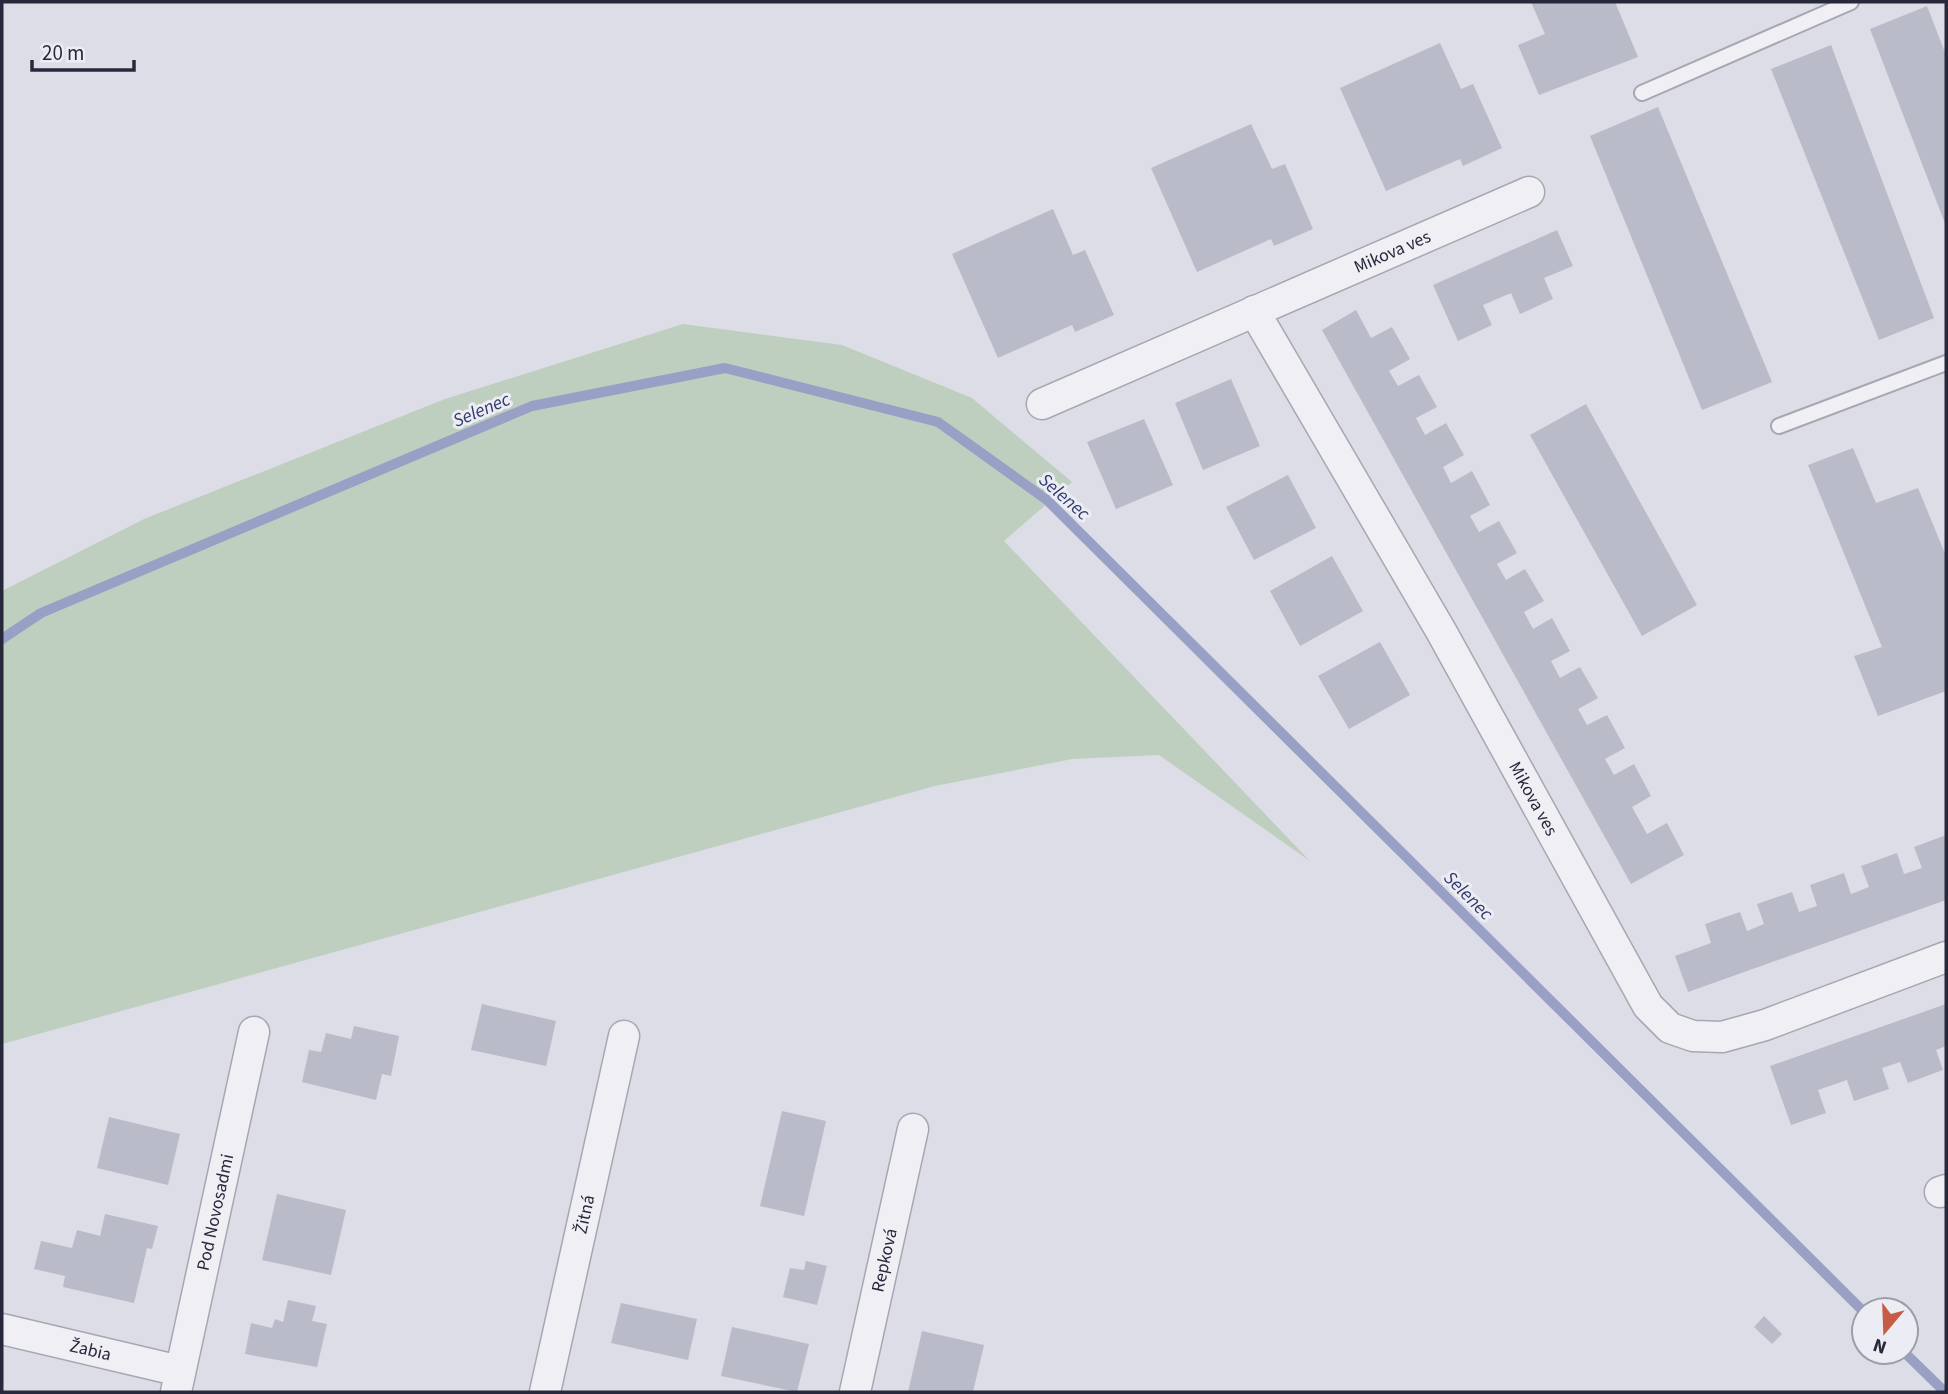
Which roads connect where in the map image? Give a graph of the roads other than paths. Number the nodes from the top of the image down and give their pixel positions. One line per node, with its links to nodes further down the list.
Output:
1 (1851, 2): 2 (lane)
2 (1642, 93)
3 (1529, 192): 4 (street, Mikova ves)
4 (1254, 311): 6 (street, Mikova ves); 8 (street, Mikova ves)
5 (1946, 363): 7 (lane)
6 (1042, 404)
7 (1779, 426)
8 (1946, 957)
9 (254, 1032): 13 (street, Pod Novosadmi)
10 (624, 1035): 14 (street, Žitná)
11 (913, 1129): 15 (street, Repková)
12 (2, 1329): 13 (street, Žabia)
13 (178, 1382)
14 (545, 1392)
15 (855, 1392)

